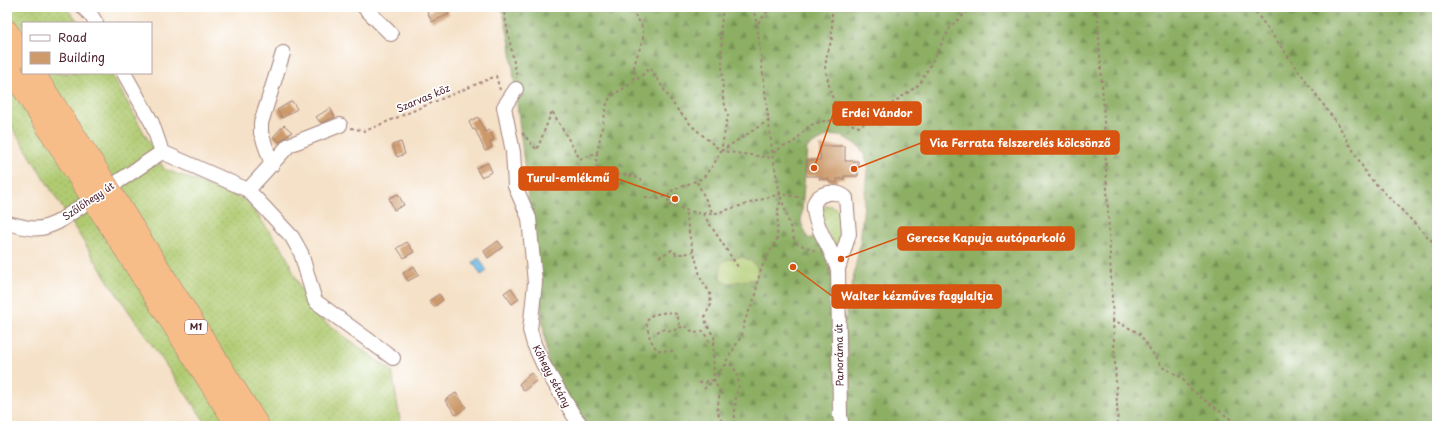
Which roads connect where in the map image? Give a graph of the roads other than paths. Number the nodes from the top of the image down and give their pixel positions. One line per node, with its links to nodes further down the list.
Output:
1 (83, 7): 3 (street)
2 (364, 7): 5 (street)
3 (95, 22)
4 (7, 30): 7 (highway)
5 (391, 34)
6 (283, 53): 15 (street)
7 (22, 54)
8 (7, 64): 14 (highway, M1)
9 (35, 74): 14 (highway, M1)
10 (125, 74): 13 (street)
11 (516, 89): 24 (street, Kőhegy sétány)
12 (340, 125): 15 (street)
13 (162, 152): 16 (street); 17 (street, Szőlőhegy út)
14 (81, 163): 18 (highway, M1, bridge)
15 (272, 165): 16 (street)
16 (248, 190): 20 (street)
17 (7, 222)
18 (125, 232): 22 (highway, M1); 23 (highway, M1)
19 (838, 269): 19 (street); 21 (street, Panoráma út)
20 (393, 358)
21 (839, 423)
22 (237, 426)
23 (259, 426)
24 (582, 426)

